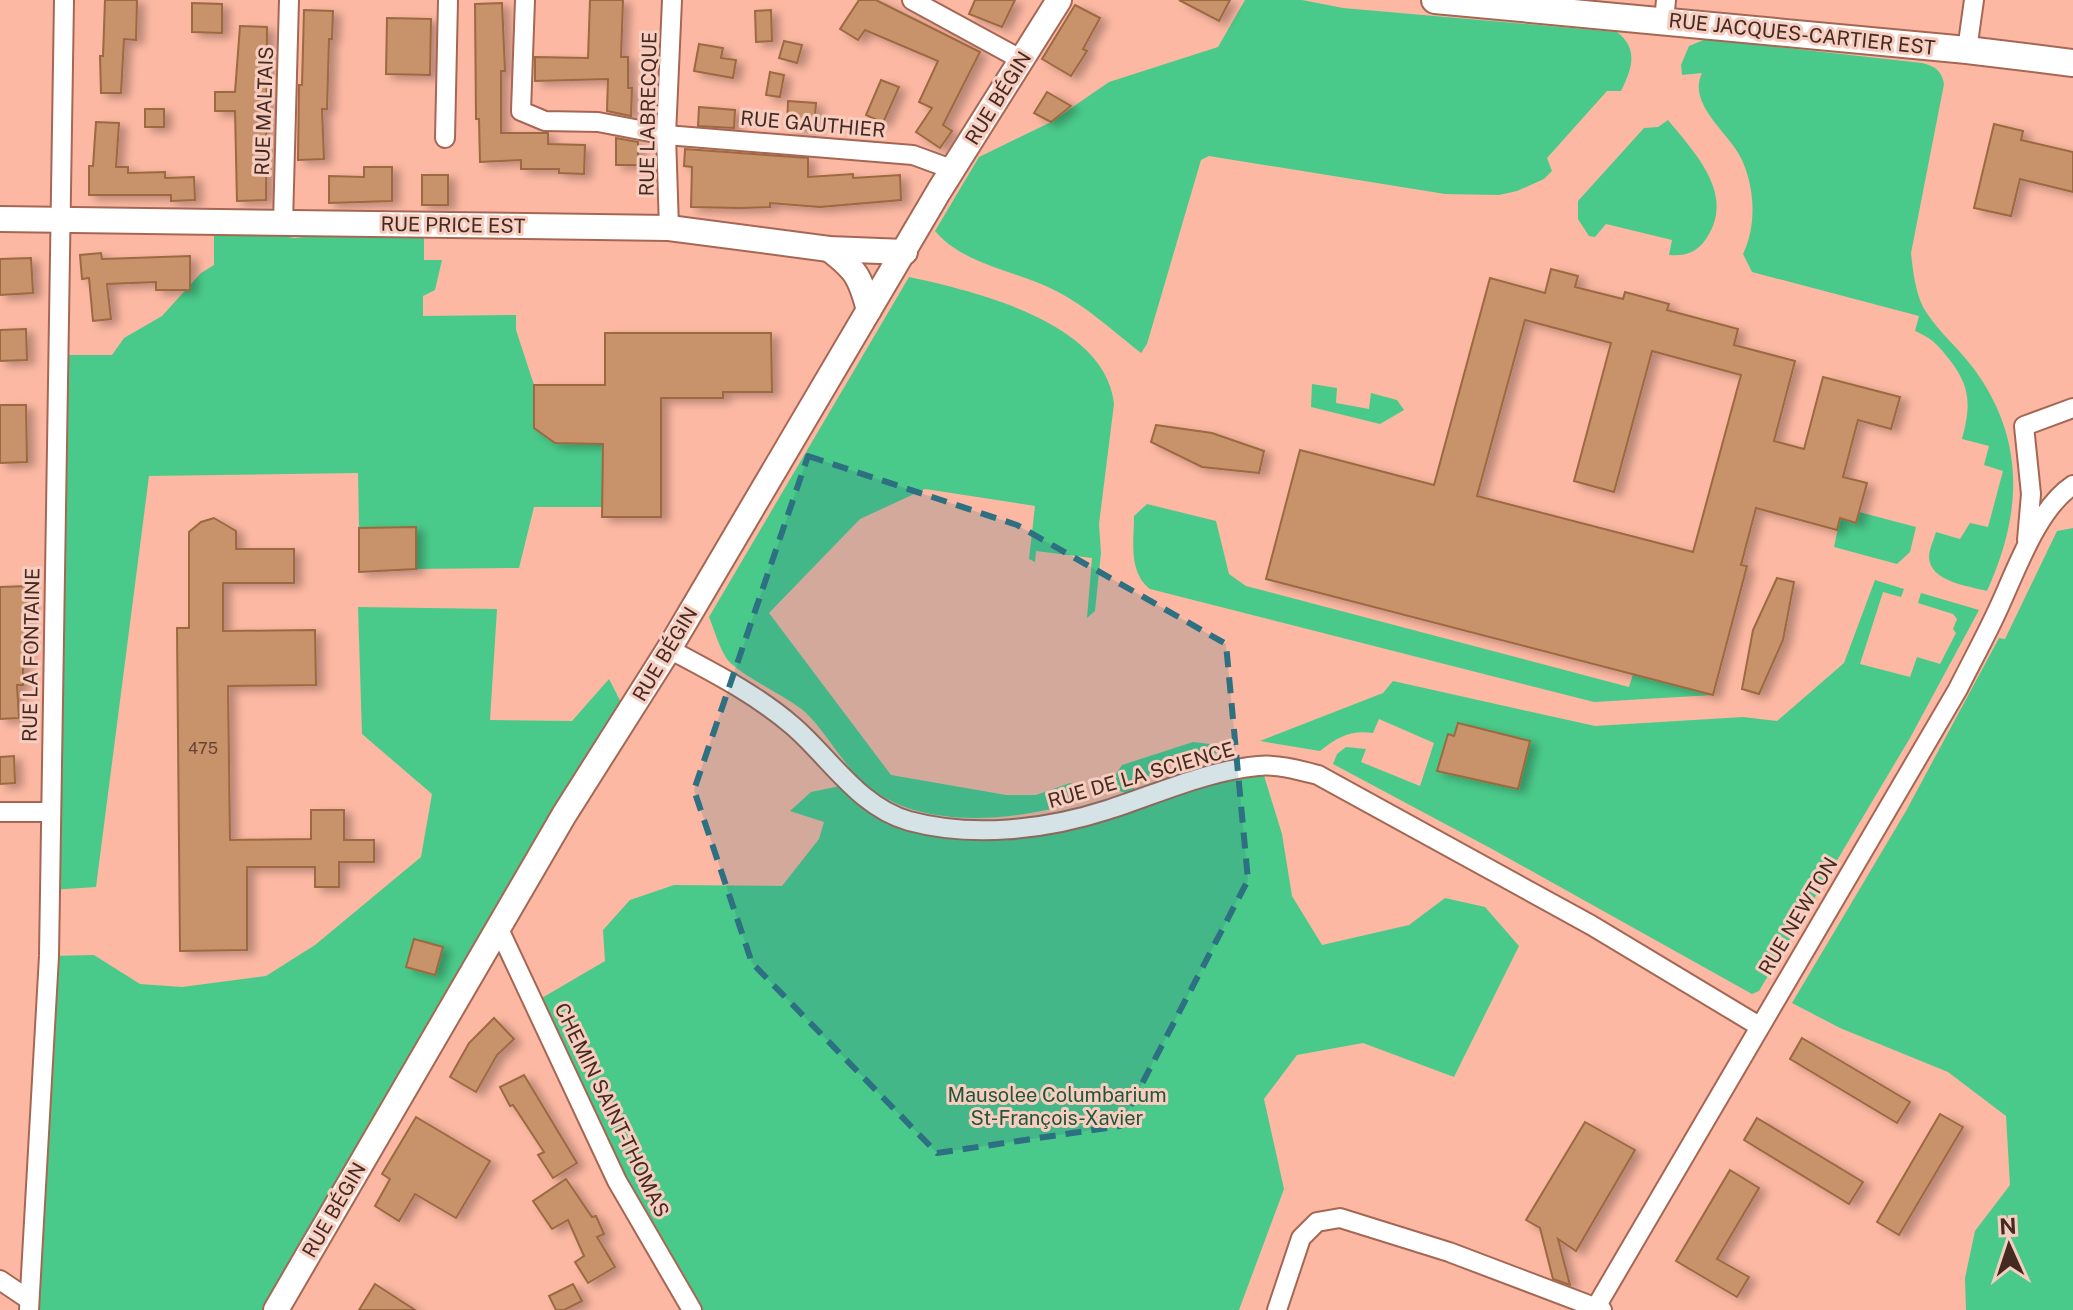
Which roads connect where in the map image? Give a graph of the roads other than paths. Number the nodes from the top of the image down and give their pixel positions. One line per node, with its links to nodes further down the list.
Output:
1 (64, 0): 18 (street, RUE LA FONTAINE)
2 (289, 0): 19 (street, RUE MALTAIS)
3 (448, 0): 15 (street)
4 (525, 0): 14 (street, RUE GAUTHIER)
5 (672, 0): 14 (street, RUE LABRECQUE)
6 (912, 0): 12 (street)
7 (1059, 0): 12 (street, RUE BÉGIN)
8 (1435, 0): 10 (main road, RUE JACQUES-CARTIER EST)
9 (1974, 0): 11 (street)
10 (1665, 10): 11 (main road, RUE JACQUES-CARTIER EST)
11 (1967, 50): 13 (main road, RUE JACQUES-CARTIER EST)
12 (1022, 60): 16 (street, RUE BÉGIN)
13 (2073, 63)
14 (666, 135): 16 (street, RUE GAUTHIER); 20 (street, RUE LABRECQUE)
15 (445, 138)
16 (954, 170): 22 (street, RUE BÉGIN)
17 (0, 219): 18 (street, RUE PRICE EST)
18 (61, 220): 19 (street, RUE PRICE EST); 29 (street, RUE LA FONTAINE)
19 (283, 223): 20 (street, RUE PRICE EST)
20 (669, 228): 21 (street, RUE PRICE EST)
21 (829, 249): 22 (street, RUE PRICE EST); 23 (street)
22 (905, 252): 23 (street, RUE BÉGIN)
23 (869, 310): 27 (street, RUE BÉGIN)
24 (2073, 408): 26 (street, RUE NEWTON)
25 (2073, 485): 26 (street, RUE NEWTON)
26 (2027, 542): 31 (street, RUE NEWTON)
27 (669, 649): 30 (street, RUE BÉGIN); 31 (street, RUE DE LA SCIENCE)
28 (0, 812): 29 (street)
29 (50, 812): 33 (street, RUE LA FONTAINE)
30 (498, 927): 35 (street, RUE BÉGIN); 36 (street, CHEMIN SAINT-THOMAS)
31 (1759, 1026): 34 (street, RUE NEWTON)
32 (0, 1280): 33 (street)
33 (28, 1304)
34 (1599, 1308): 37 (street)
35 (276, 1310)
36 (692, 1310)
37 (1277, 1310)

